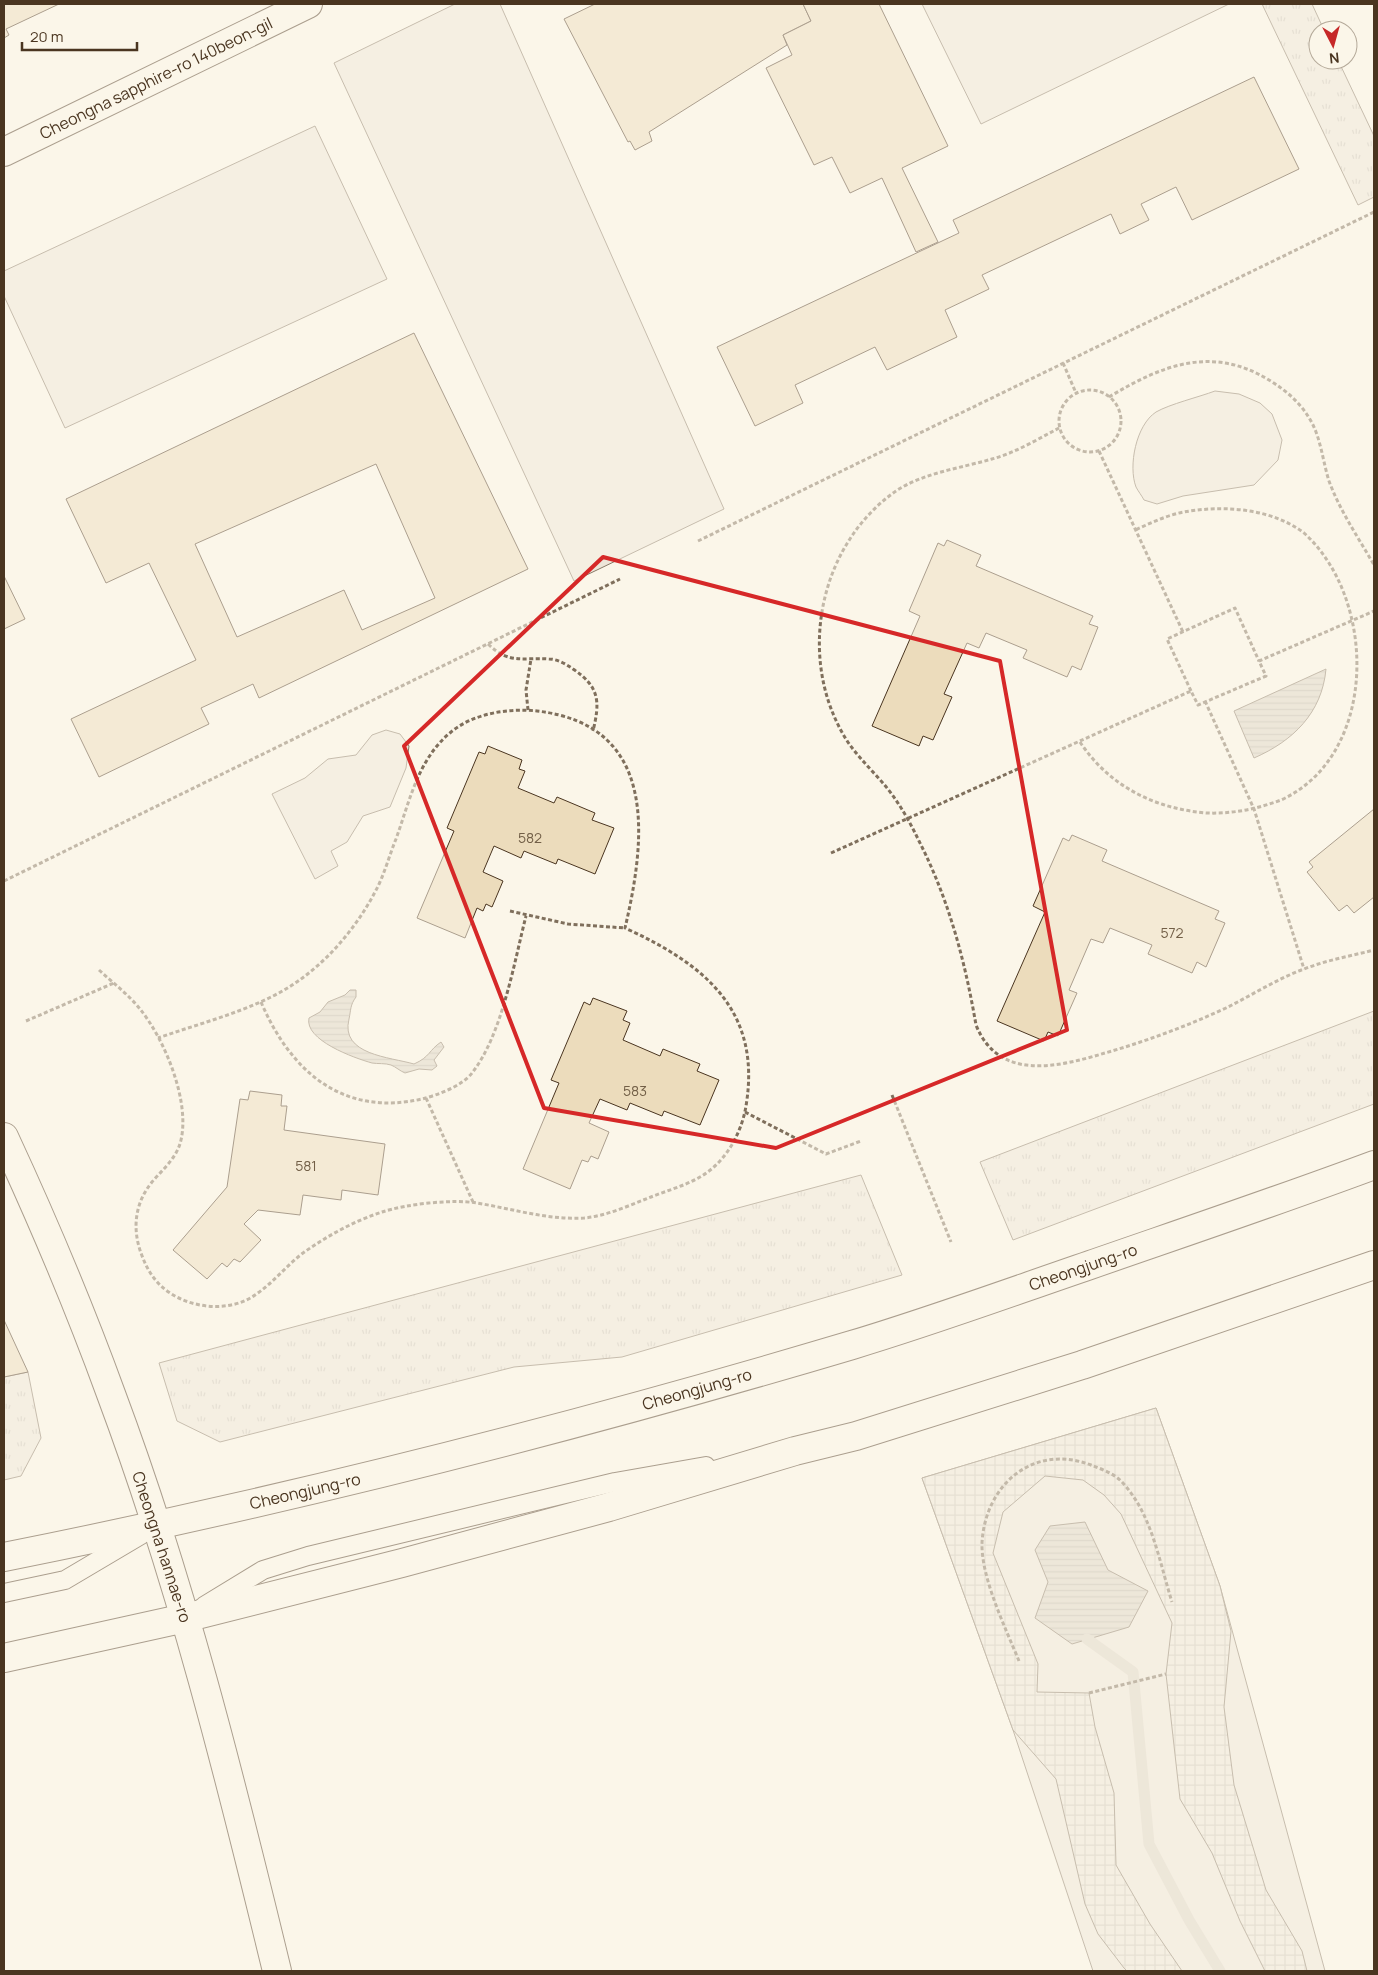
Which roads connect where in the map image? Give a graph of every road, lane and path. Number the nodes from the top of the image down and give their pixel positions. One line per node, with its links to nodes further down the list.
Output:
1 (308, 4): 2 (main road, Cheongna sapphire-ro 140beon-gil)
2 (4, 152)
3 (1374, 212): 4 (path)
4 (1063, 363): 5 (path); 10 (path)
5 (1076, 393): 6 (path); 7 (path)
6 (1109, 397): 8 (path); 12 (path)
7 (1059, 428): 8 (path); 29 (path)
8 (1099, 451): 9 (path)
9 (1135, 530): 11 (path); 18 (path)
10 (698, 541)
11 (1333, 559)
12 (1374, 565)
13 (620, 580): 19 (path)
14 (1359, 608): 16 (path)
15 (1374, 611): 16 (path)
16 (1362, 616): 17 (path); 21 (path)
17 (1364, 625)
18 (1183, 632): 21 (path); 22 (path)
19 (488, 644): 20 (path); 31 (path)
20 (531, 659): 24 (path); 25 (path)
21 (1260, 661): 23 (path)
22 (1191, 692): 23 (path); 26 (path)
23 (1206, 702): 28 (path)
24 (528, 710): 25 (path); 39 (path)
25 (593, 731): 34 (path)
26 (1080, 742): 28 (path); 29 (path)
27 (1325, 772): 28 (path)
28 (1254, 809): 36 (path)
29 (908, 820): 30 (path); 36 (path)
30 (831, 853)
31 (4, 881)
32 (510, 911): 33 (path)
33 (526, 916): 34 (path); 43 (path)
34 (625, 928): 44 (path)
35 (1374, 950): 36 (path)
36 (1304, 969)
37 (99, 970): 38 (path)
38 (114, 983): 40 (path); 41 (path)
39 (261, 1002): 41 (path); 43 (path)
40 (26, 1021)
41 (158, 1038): 48 (path)
42 (892, 1095): 49 (path)
43 (426, 1098): 48 (path)
44 (744, 1112): 46 (path); 48 (path)
45 (4, 1137): 51 (main road, Cheongna hannae-ro)
46 (860, 1141)
47 (1374, 1165): 51 (main road, Cheongjung-ro)
48 (473, 1202)
49 (951, 1242)
50 (1374, 1265): 55 (main road)
51 (156, 1526): 52 (main road, Cheongjung-ro); 53 (lane); 55 (main road, Cheongna hannae-ro)
52 (4, 1556)
53 (4, 1594)
54 (1172, 1602): 57 (path)
55 (185, 1618): 56 (main road); 60 (main road, Cheongna hannae-ro)
56 (4, 1658)
57 (1019, 1661)
58 (1166, 1674): 59 (path)
59 (1089, 1693)
60 (276, 1971)

